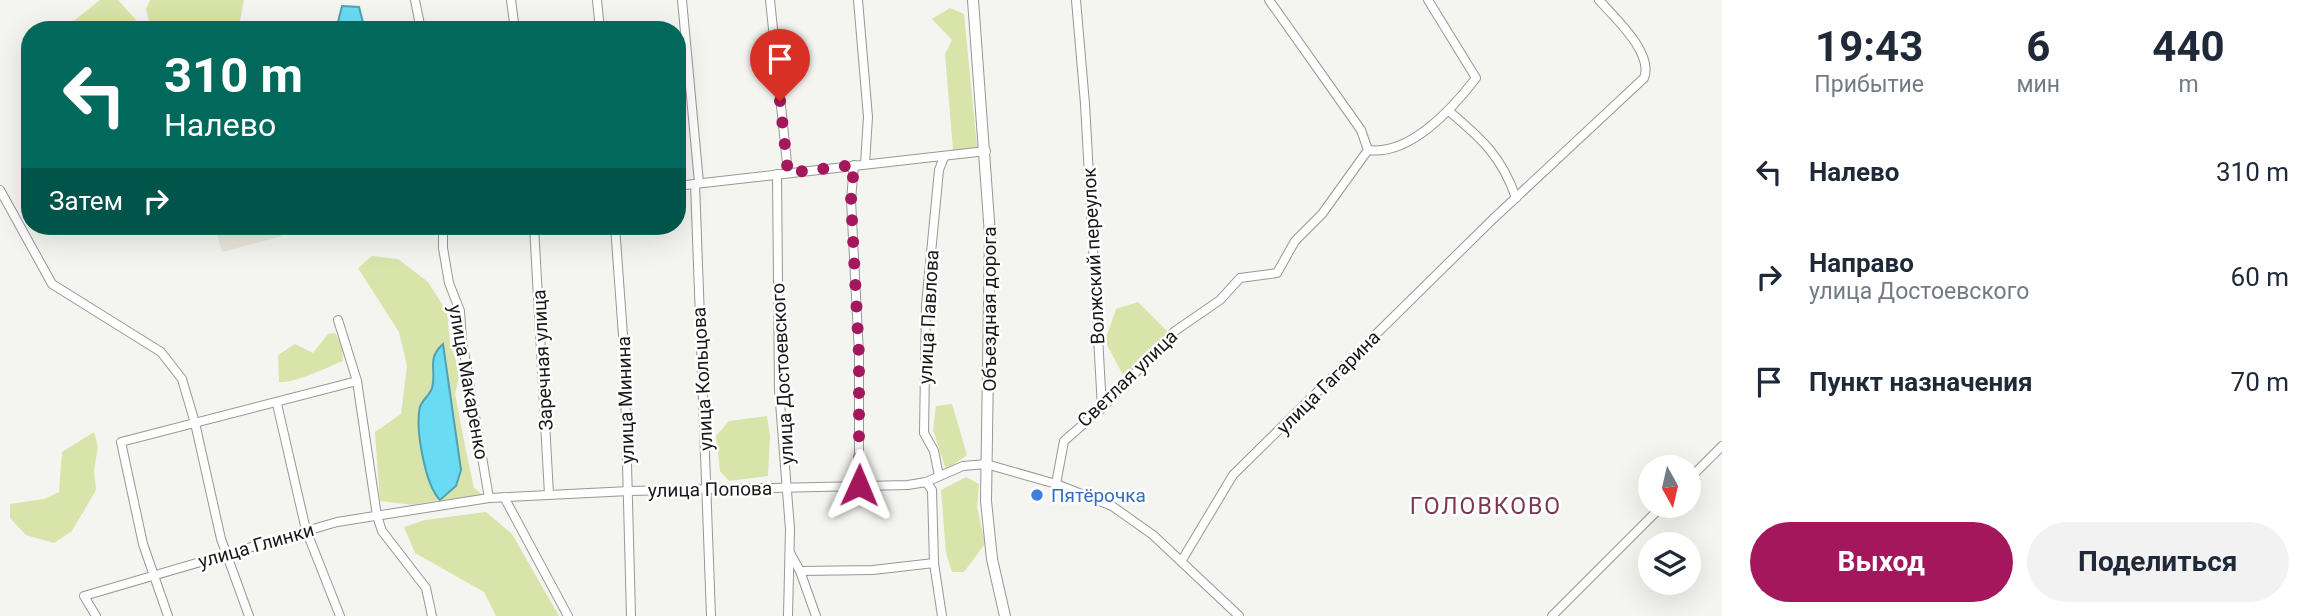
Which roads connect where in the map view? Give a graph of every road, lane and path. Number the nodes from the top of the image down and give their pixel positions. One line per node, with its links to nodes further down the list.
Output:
1 (415, 0): 12 (street)
2 (511, 0): 13 (street)
3 (597, 0): 14 (street)
4 (682, 0): 15 (street, улица Кольцова)
5 (770, 0): 23 (street)
6 (858, 0): 21 (street)
7 (973, 0): 19 (main road, Объездная дорога)
8 (1076, 0): 37 (street, Волжский переулок)
9 (1269, 0): 18 (street)
10 (1428, 0): 17 (street)
11 (1599, 0): 28 (street, улица Гагарина)
12 (419, 21)
13 (514, 21)
14 (599, 21)
15 (684, 21)
16 (686, 49): 25 (street, улица Кольцова)
17 (1450, 111): 18 (street); 28 (street)
18 (1368, 150): 37 (street, Светлая улица)
19 (986, 151): 20 (street); 40 (main road, Объездная дорога)
20 (944, 157): 21 (street); 42 (street, улица Павлова)
21 (865, 164): 22 (street)
22 (854, 165): 23 (street); 45 (street)
23 (788, 173): 24 (street)
24 (777, 174): 25 (street); 46 (street, улица Достоевского)
25 (697, 184): 26 (street); 47 (street, улица Кольцова)
26 (686, 185)
27 (0, 190): 29 (street)
28 (1516, 198): 58 (street, улица Гагарина)
29 (21, 228)
30 (25, 235): 38 (street)
31 (444, 235): 51 (street, улица Макаренко)
32 (535, 235): 49 (street, Заречная улица)
33 (616, 235): 48 (street, улица Минина)
34 (338, 320): 35 (street)
35 (357, 381): 36 (street); 53 (street)
36 (277, 404): 38 (street); 55 (street)
37 (1101, 408): 44 (street, Светлая улица)
38 (195, 423): 56 (street); 61 (street)
39 (1722, 446): 41 (street)
40 (986, 464): 42 (street, улица Попова); 44 (street); 73 (main road, Объездная дорога)
41 (1701, 467)
42 (939, 476): 43 (street, улица Попова)
43 (926, 482): 45 (street, улица Попова); 59 (street)
44 (1056, 484): 58 (street)
45 (859, 485): 46 (street, улица Попова)
46 (788, 488): 47 (street, улица Попова); 57 (street, улица Достоевского)
47 (707, 489): 48 (street, улица Попова); 69 (street, улица Кольцова)
48 (629, 491): 49 (street, улица Попова); 68 (street, улица Минина)
49 (549, 494): 50 (street, улица Попова)
50 (503, 497): 51 (street, улица Попова); 67 (street)
51 (489, 498): 52 (street, улица Попова)
52 (431, 507): 53 (street, улица Глинки)
53 (377, 516): 55 (street, улица Глинки); 66 (street)
54 (1650, 518): 75 (street)
55 (306, 530): 56 (street, улица Глинки); 65 (street)
56 (226, 553): 61 (street, улица Глинки); 64 (street)
57 (790, 553): 60 (street); 70 (street, улица Достоевского)
58 (1182, 560): 74 (street)
59 (934, 563): 60 (street); 72 (street)
60 (800, 571): 71 (street)
61 (153, 575): 62 (street, улица Глинки); 63 (street)
62 (96, 616)
63 (168, 616)
64 (249, 616)
65 (341, 616)
66 (432, 616)
67 (568, 616)
68 (631, 616)
69 (711, 616)
70 (788, 616)
71 (816, 616)
72 (942, 616)
73 (1005, 616)
74 (1239, 616)
75 (1552, 616)

